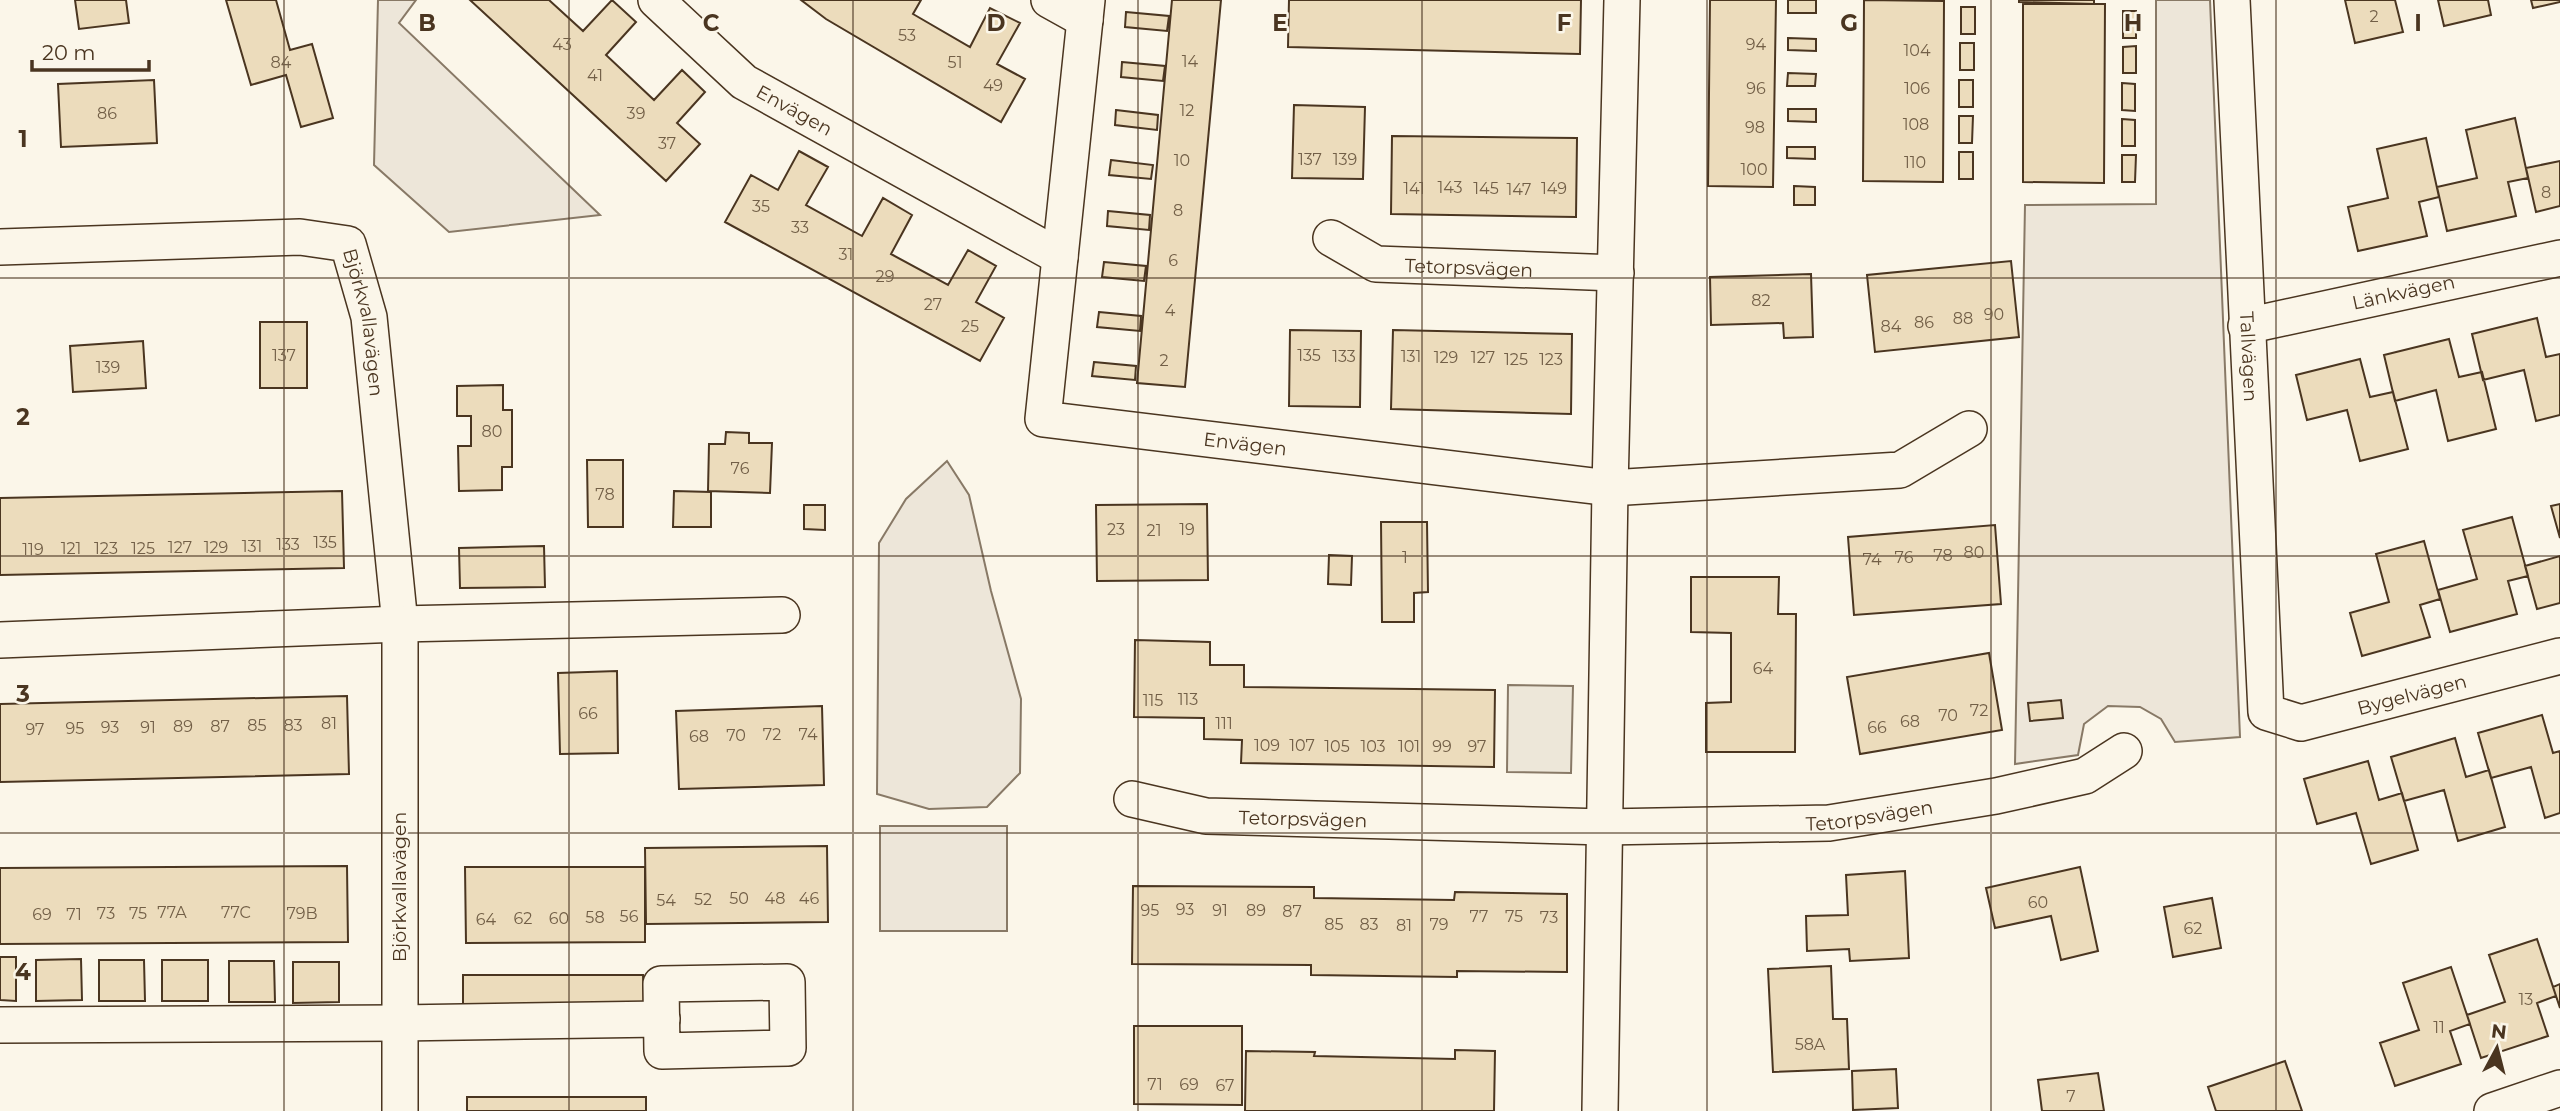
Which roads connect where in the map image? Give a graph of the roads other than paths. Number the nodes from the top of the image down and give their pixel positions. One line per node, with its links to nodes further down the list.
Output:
1 (656, 0): 8 (street, Envägen)
2 (1049, 0): 5 (street, Envägen)
3 (1622, 0): 10 (street)
4 (2232, 0): 11 (street, Tallvägen)
5 (1086, 10): 8 (street, Envägen)
6 (1331, 238): 10 (street, Tetorpsvägen)
7 (0, 247): 15 (street, Björkvallavägen)
8 (1060, 257): 13 (street, Envägen)
9 (2560, 258): 11 (street, Länkvägen)
10 (1616, 273): 13 (street)
11 (2246, 326): 18 (street, Tallvägen)
12 (1969, 429): 13 (street)
13 (1610, 488): 21 (street)
14 (782, 615): 15 (street)
15 (400, 624): 16 (street); 23 (street, Björkvallavägen)
16 (0, 640)
17 (2560, 656): 18 (street, Bygelvägen)
18 (2266, 712)
19 (2124, 751): 21 (street, Tetorpsvägen)
20 (1132, 799): 21 (street, Tetorpsvägen)
21 (1604, 827): 27 (street)
22 (662, 1019): 23 (street)
23 (400, 1024): 24 (street); 26 (street, Björkvallavägen)
24 (0, 1025)
25 (2560, 1088): 28 (street)
26 (400, 1111)
27 (1600, 1111)
28 (2492, 1111)

